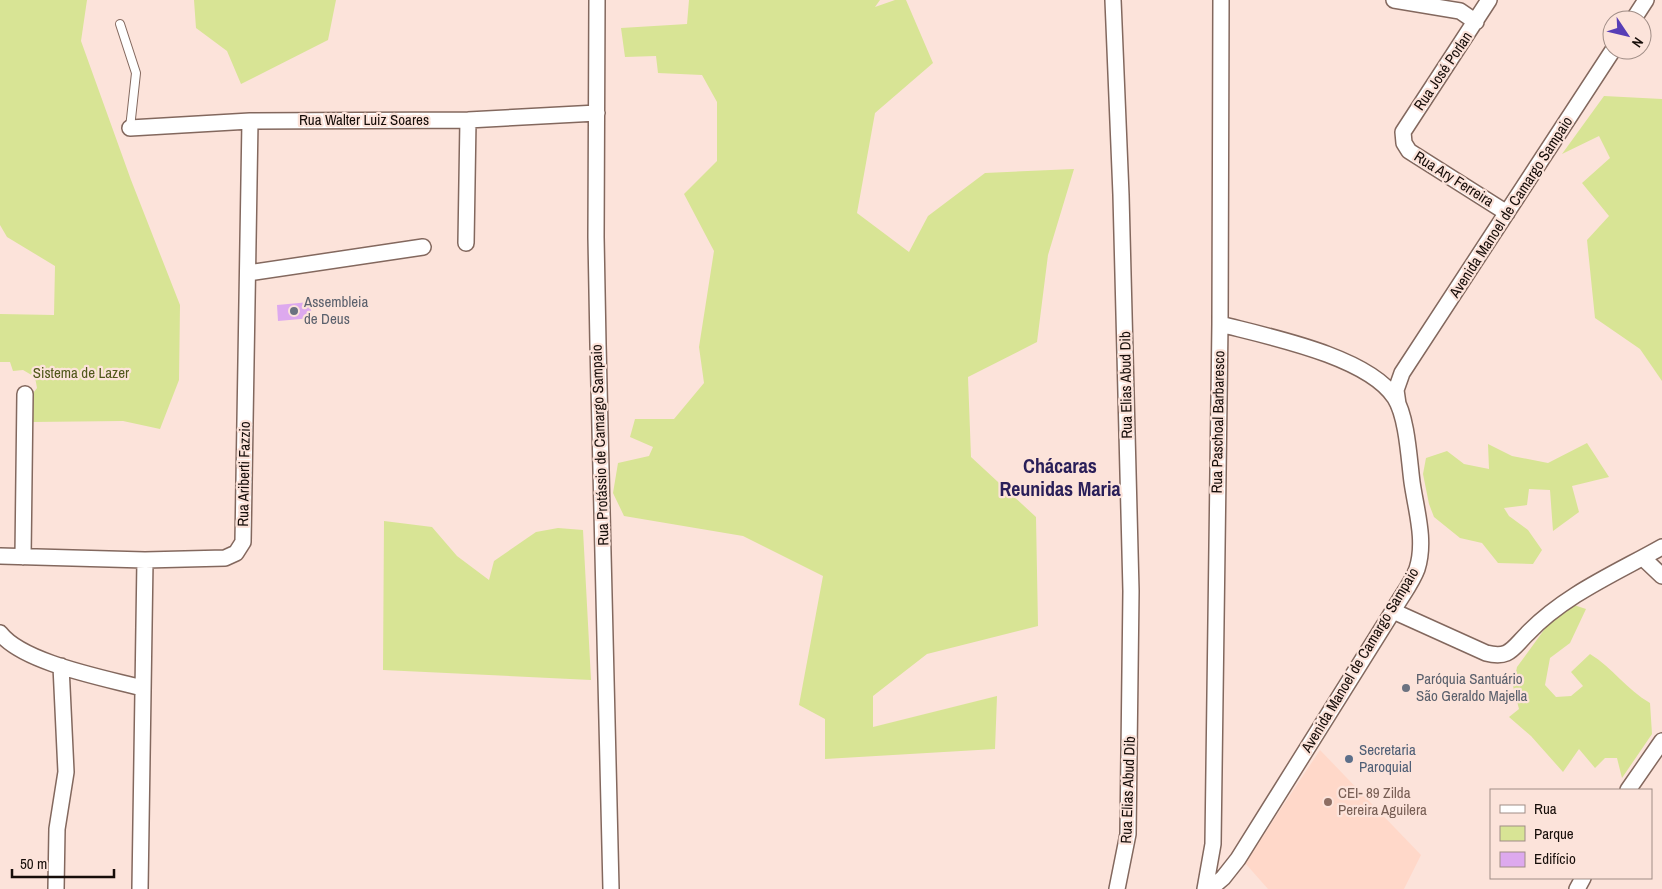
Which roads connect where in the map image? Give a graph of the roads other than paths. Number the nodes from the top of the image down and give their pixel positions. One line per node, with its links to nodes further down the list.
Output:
1 (597, 0): 9 (street, Rua Protássio de Camargo Sampaio)
2 (1113, 0): 40 (street, Rua Elias Abud Dib)
3 (1221, 0): 18 (street, Rua Paschoal Barbaresco)
4 (1394, 0): 6 (street)
5 (1489, 0): 6 (street, Rua José Porlan)
6 (1476, 22): 13 (street, Rua José Porlan)
7 (120, 24): 12 (lane)
8 (1606, 60): 14 (street, Avenida Manoel de Camargo Sampaio)
9 (597, 113): 10 (street, Rua Walter Luiz Soares); 39 (street, Rua Protássio de Camargo Sampaio)
10 (468, 120): 11 (street, Rua Walter Luiz Soares); 15 (street)
11 (250, 121): 12 (street, Rua Walter Luiz Soares); 17 (street, Rua Ariberti Fazzio)
12 (130, 128)
13 (1404, 143): 14 (street, Rua Ary Ferreira)
14 (1507, 213): 19 (street, Avenida Manoel de Camargo Sampaio)
15 (466, 243)
16 (423, 247): 17 (street)
17 (248, 273): 27 (street, Rua Ariberti Fazzio)
18 (1220, 324): 20 (street); 35 (street, Rua Paschoal Barbaresco)
19 (1408, 363): 20 (street, Avenida Manoel de Camargo Sampaio); 22 (street, Avenida Manoel de Camargo Sampaio)
20 (1384, 386): 22 (street, Avenida Manoel de Camargo Sampaio)
21 (25, 394): 25 (street)
22 (1398, 404): 29 (street, Avenida Manoel de Camargo Sampaio)
23 (1662, 547): 26 (street)
24 (0, 556): 25 (street, Rua Ariberti Fazzio)
25 (23, 557): 27 (street, Rua Ariberti Fazzio)
26 (1643, 558): 28 (street); 29 (street)
27 (145, 560): 32 (street)
28 (1662, 576)
29 (1392, 611): 36 (street, Avenida Manoel de Camargo Sampaio)
30 (0, 633): 31 (street)
31 (61, 666): 32 (street); 37 (street)
32 (142, 688): 38 (street)
33 (1662, 741): 34 (street)
34 (1629, 789)
35 (1213, 844): 36 (street); 41 (street, Rua Paschoal Barbaresco)
36 (1238, 859): 42 (street, Avenida Manoel de Camargo Sampaio)
37 (56, 889)
38 (140, 889)
39 (611, 889)
40 (1117, 889)
41 (1205, 889)
42 (1210, 889)

